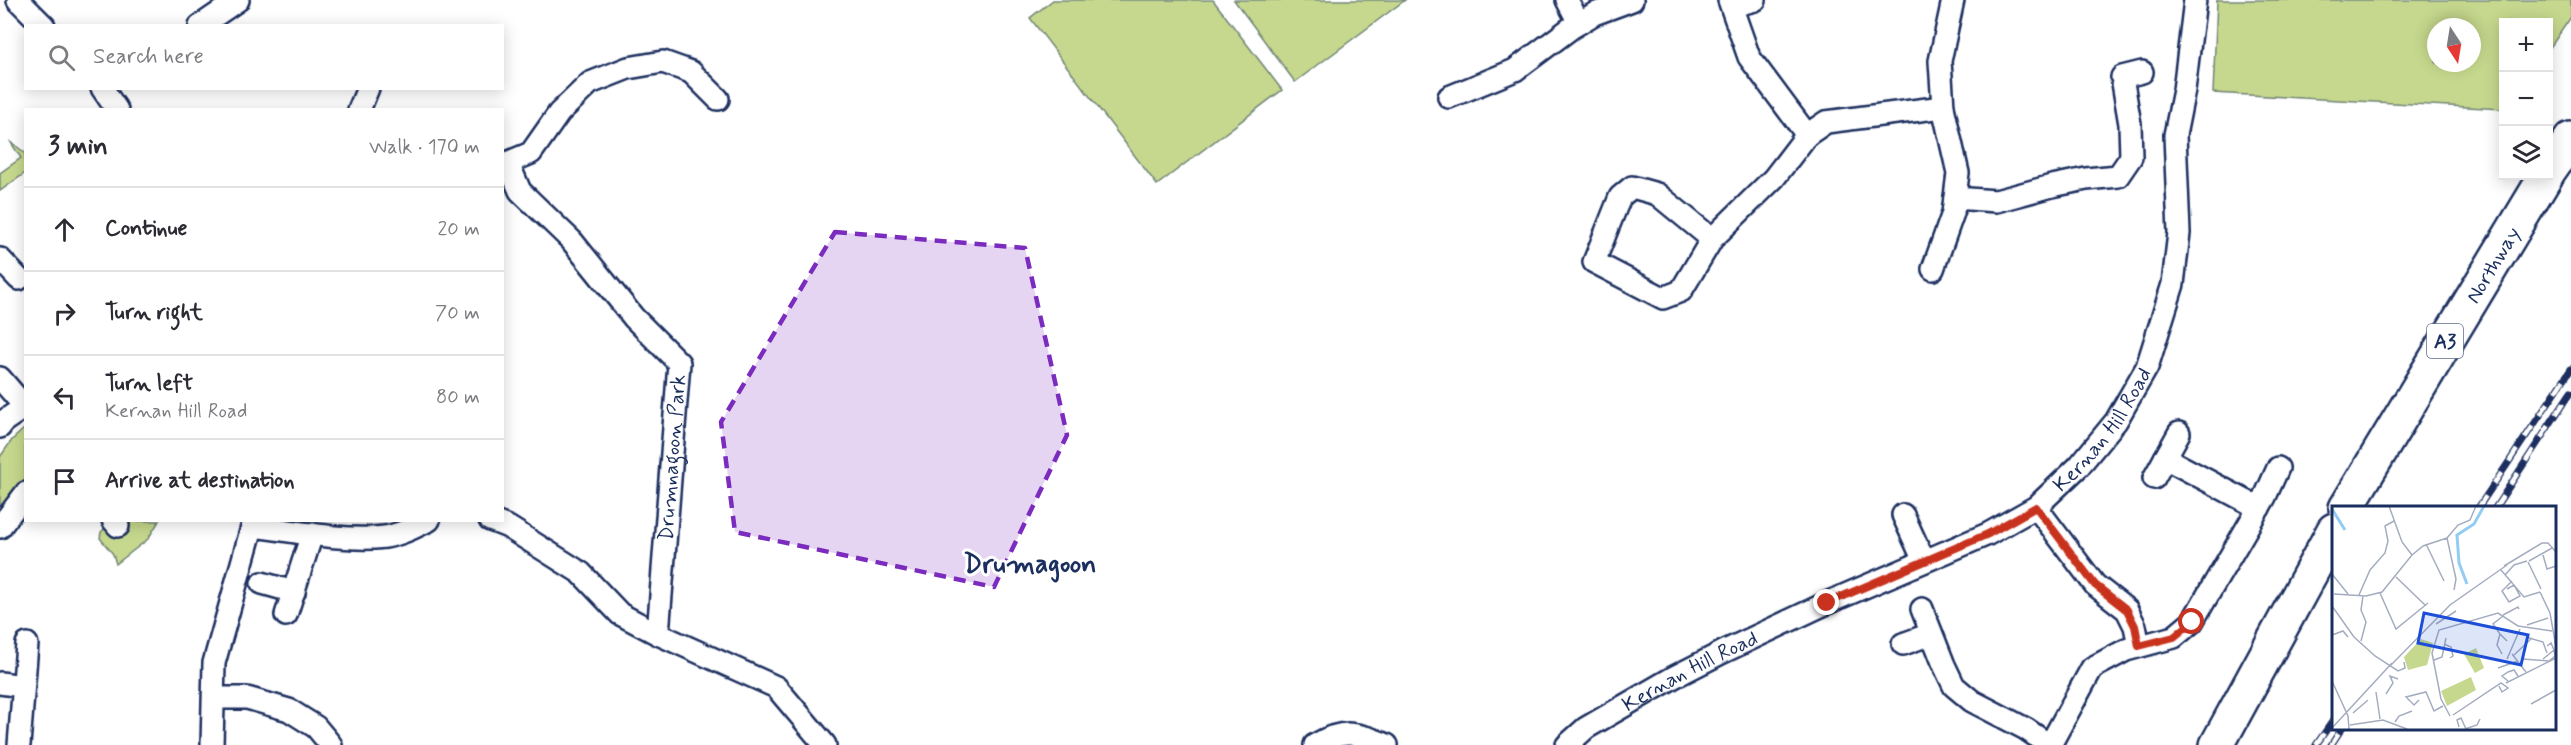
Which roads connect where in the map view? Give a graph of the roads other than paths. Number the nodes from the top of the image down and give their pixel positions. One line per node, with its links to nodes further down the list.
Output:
1 (18, 0): 10 (street)
2 (238, 0): 11 (street)
3 (1567, 0): 9 (street)
4 (1632, 0): 9 (street)
5 (1755, 0): 8 (street)
6 (1953, 0): 17 (street)
7 (2195, 0): 40 (street, Kernan Hill Road)
8 (1730, 3): 20 (street)
9 (1579, 23): 15 (street)
10 (42, 24)
11 (203, 24)
12 (2142, 72): 25 (street)
13 (103, 90): 18 (street)
14 (367, 90): 19 (street)
15 (1449, 97)
16 (718, 99): 22 (street, Drumnagoon Park)
17 (1943, 107): 20 (street); 25 (street)
18 (116, 108)
19 (361, 108)
20 (1807, 135): 26 (street)
21 (2571, 139): 23 (highway, Northway / A3)
22 (506, 165): 54 (street, Drumnagoon Park)
23 (2553, 165)
24 (2543, 180): 39 (highway, Northway / A3)
25 (1955, 198): 28 (street)
26 (1713, 239): 26 (street)
27 (0, 259): 29 (street)
28 (1934, 269)
29 (19, 279)
30 (0, 378): 31 (street)
31 (24, 406)
32 (24, 408): 33 (street)
33 (0, 427)
34 (2179, 433): 35 (street)
35 (2165, 458): 37 (street); 41 (street)
36 (2278, 468): 41 (street)
37 (2154, 477)
38 (24, 496): 46 (street)
39 (2347, 506)
40 (2036, 507): 49 (street, Kernan Hill Road); 58 (street)
41 (2259, 508): 58 (street)
42 (1903, 514): 49 (street)
43 (425, 522): 47 (street)
44 (494, 522): 54 (street)
45 (254, 523): 47 (street); 61 (street)
46 (0, 527)
47 (312, 534): 51 (street)
48 (2332, 534): 70 (highway)
49 (1924, 561): 68 (street, Kernan Hill Road)
50 (262, 583): 51 (street)
51 (294, 592): 53 (street)
52 (1922, 609): 55 (street)
53 (286, 615)
54 (658, 634): 65 (street)
55 (1931, 634): 57 (street); 69 (street)
56 (27, 644): 60 (street)
57 (1903, 644)
58 (2139, 646): 69 (street)
59 (0, 684): 60 (street)
60 (23, 686): 62 (street)
61 (214, 698): 63 (street); 64 (street)
62 (19, 745)
63 (212, 745)
64 (331, 745)
65 (825, 745)
66 (1315, 745): 67 (street)
67 (1387, 745)
68 (1567, 745)
69 (2050, 745)
70 (2217, 745)

